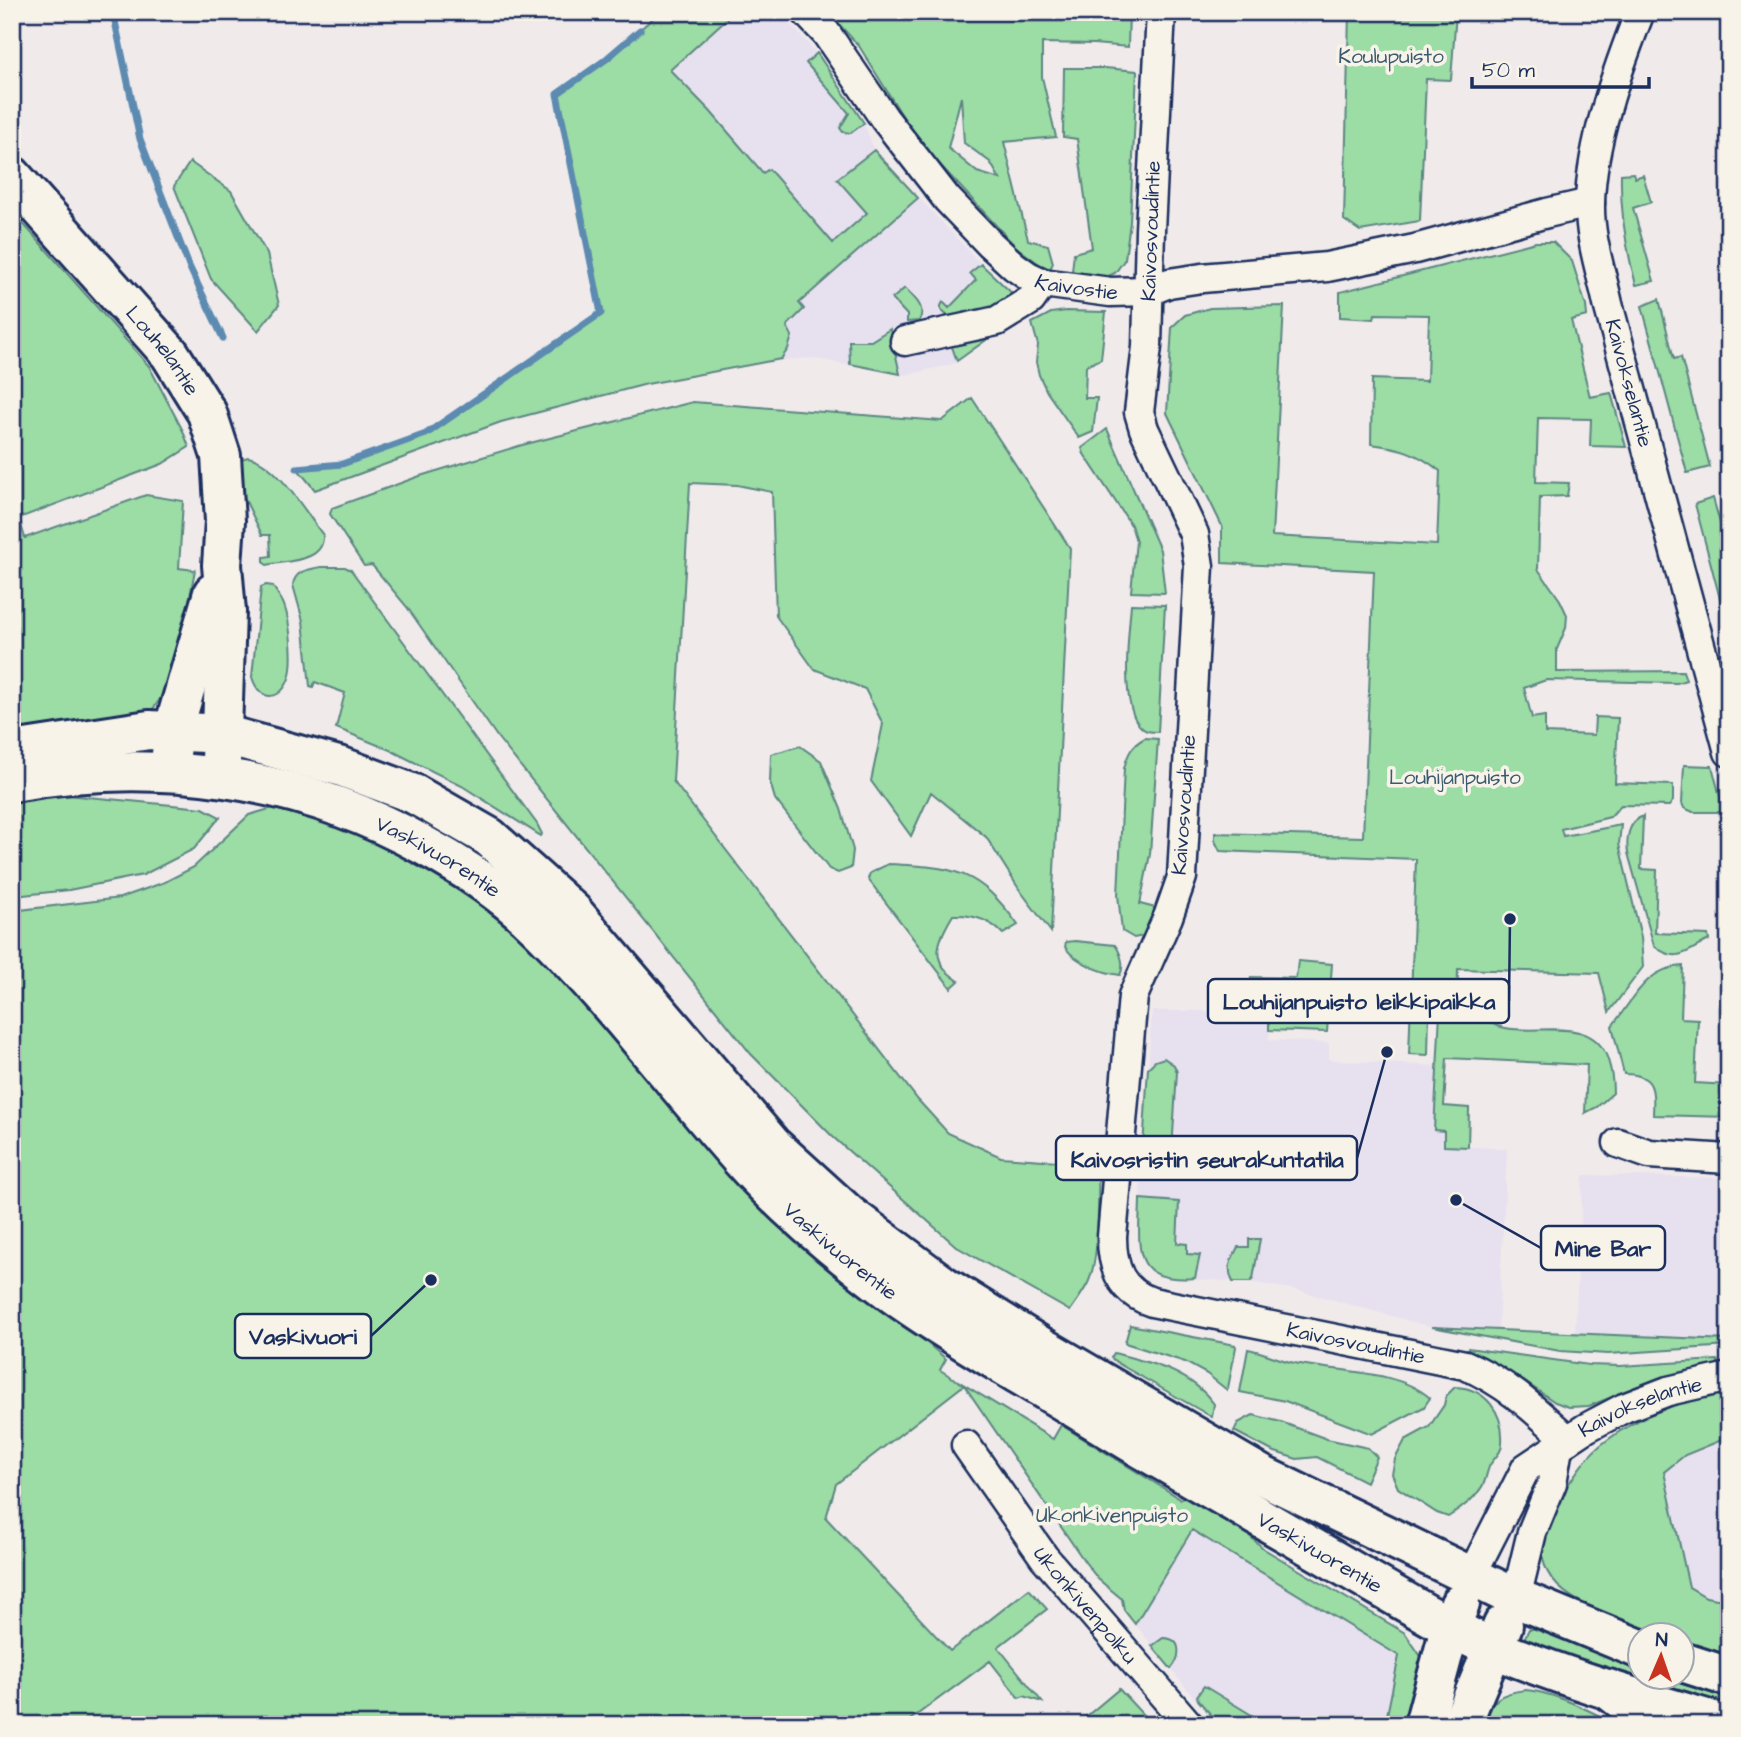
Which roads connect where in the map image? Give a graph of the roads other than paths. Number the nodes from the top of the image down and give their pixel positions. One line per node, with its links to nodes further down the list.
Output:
1 (806, 12): 6 (street, Kaivostie)
2 (1161, 12): 7 (street, Kaivosvoudintie)
3 (1640, 12): 5 (street, Kaivokselantie)
4 (12, 176): 9 (main road, Louhelantie)
5 (1590, 203): 7 (street, Kaivostie); 13 (street, Kaivokselantie)
6 (1043, 283): 7 (street, Kaivostie); 8 (street)
7 (1149, 292): 20 (street, Kaivosvoudintie)
8 (905, 341)
9 (222, 565): 10 (main road, Louhelantie); 11 (main road, Louhelantie)
10 (173, 731): 11 (main road, Vaskivuorentie); 12 (main road, Vaskivuorentie); 14 (main road, Louhelantie)
11 (222, 734): 15 (main road, Louhelantie); 22 (main road, Vaskivuorentie)
12 (12, 751)
13 (1729, 752)
14 (170, 772): 15 (main road, Vaskivuorentie); 16 (main road, Vaskivuorentie)
15 (220, 777): 24 (main road, Vaskivuorentie)
16 (12, 782)
17 (1618, 1143): 18 (street)
18 (1729, 1159)
19 (1729, 1377): 20 (street, Kaivokselantie)
20 (1563, 1444): 22 (street, Kaivokselantie); 23 (street, Kaivokselantie)
21 (966, 1445): 30 (street, Ukonkivenpolku)
22 (1471, 1576): 23 (main road, Vaskivuorentie); 24 (main road)
23 (1516, 1598): 25 (main road, Vaskivuorentie); 26 (main road)
24 (1451, 1625): 26 (main road, Vaskivuorentie); 31 (main road)
25 (1626, 1643)
26 (1493, 1648): 29 (main road, Vaskivuorentie); 32 (main road)
27 (1696, 1666): 28 (main road)
28 (1729, 1677)
29 (1608, 1689): 33 (main road); 34 (main road, Vaskivuorentie)
30 (1189, 1725)
31 (1424, 1725)
32 (1461, 1725)
33 (1654, 1725)
34 (1727, 1725)

